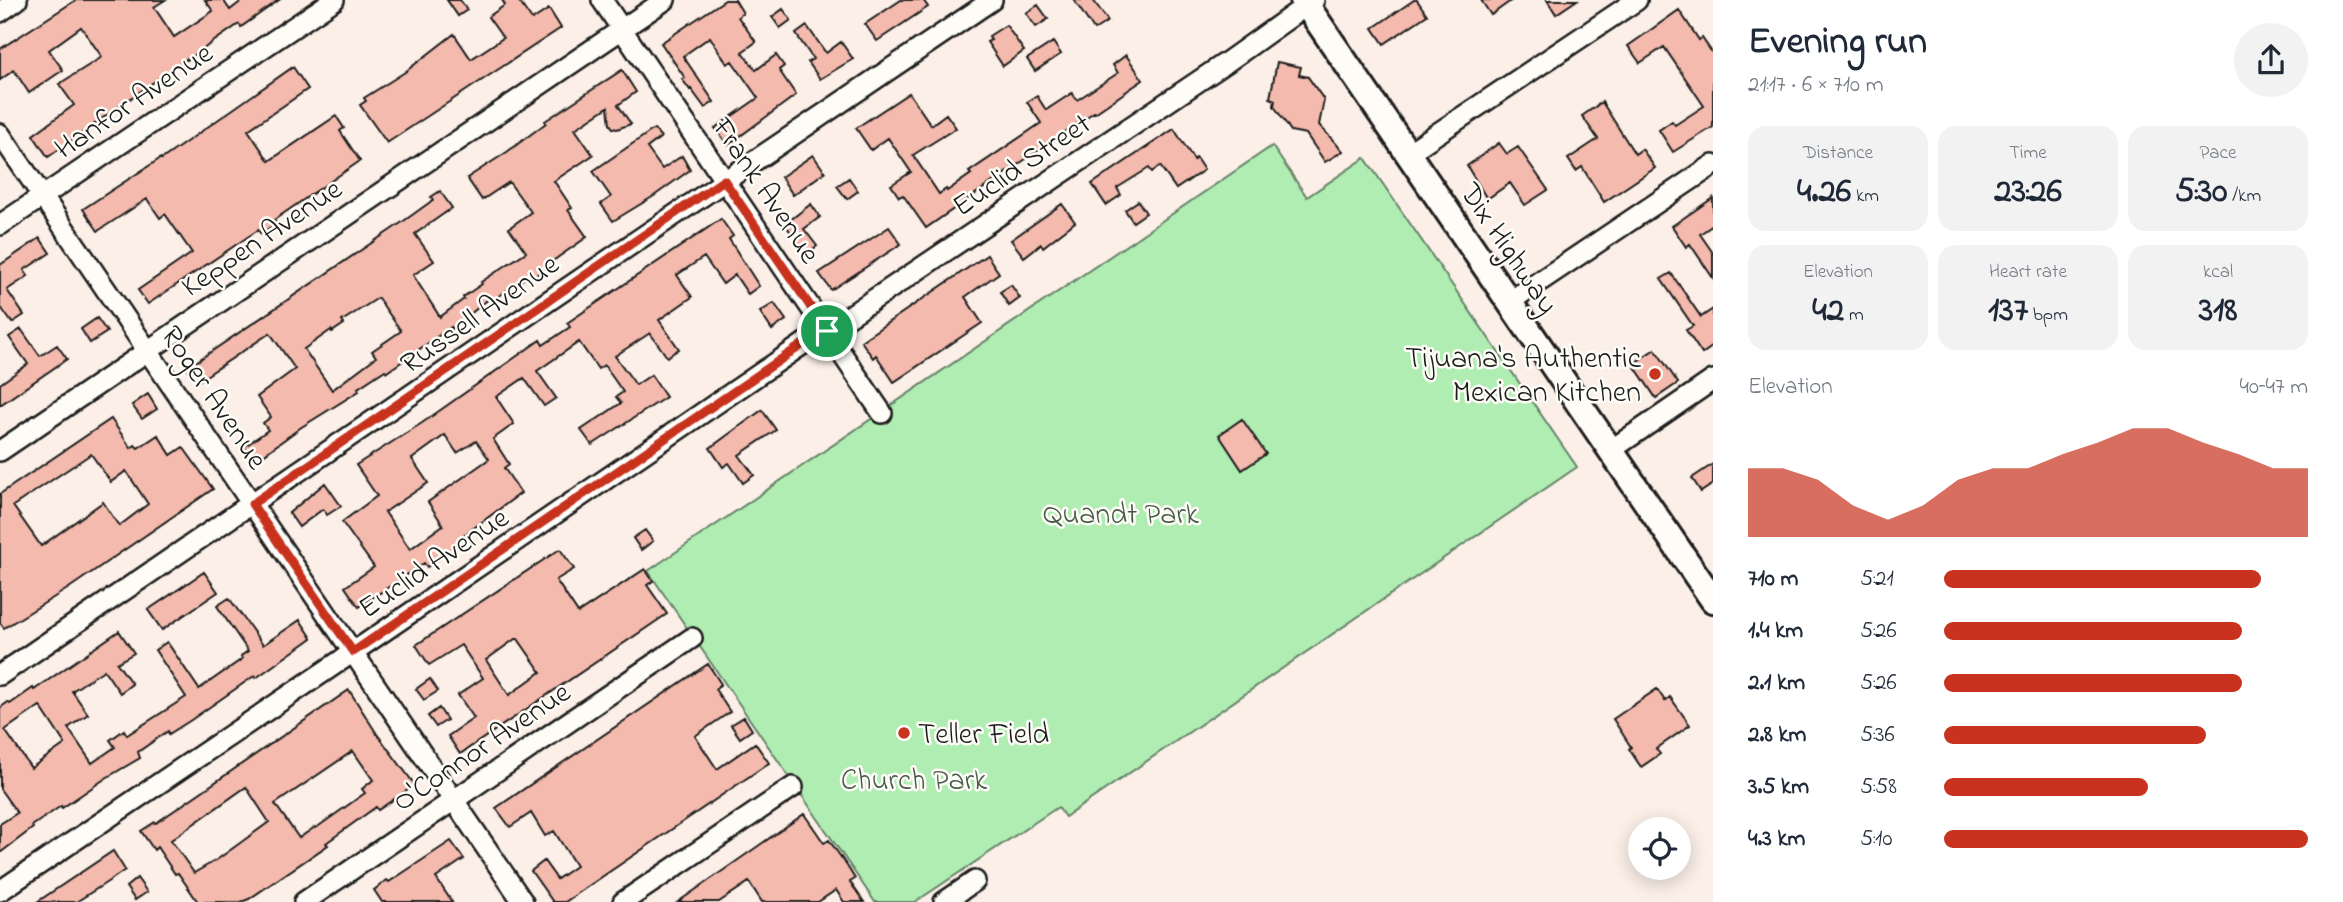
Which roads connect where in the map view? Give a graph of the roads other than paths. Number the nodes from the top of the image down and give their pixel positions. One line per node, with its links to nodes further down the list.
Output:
1 (18, 0): 8 (street)
2 (334, 0): 14 (street, Hanfor Avenue)
3 (602, 0): 9 (street, Frank Avenue)
4 (665, 0): 9 (street, Keppen Avenue)
5 (992, 0): 13 (street, Russell Avenue)
6 (1637, 0): 11 (street)
7 (1308, 2): 11 (main road, Dix Highway); 17 (street, Euclid Street)
8 (0, 12)
9 (622, 29): 13 (street, Frank Avenue); 18 (street, Keppen Avenue)
10 (0, 134): 14 (street, Roger Avenue)
11 (1408, 153): 16 (main road, Dix Highway)
12 (1713, 165): 16 (street)
13 (724, 180): 17 (street, Frank Avenue); 24 (street, Russell Avenue)
14 (42, 197): 15 (street, Hanfor Avenue); 18 (street, Roger Avenue)
15 (0, 225)
16 (1509, 302): 22 (main road, Dix Highway)
17 (827, 331): 19 (street, Euclid Street); 21 (street, Frank Avenue)
18 (148, 351): 23 (street, Keppen Avenue); 24 (street, Roger Avenue)
19 (759, 374): 27 (street, Euclid Avenue)
20 (1713, 380): 22 (street)
21 (882, 413)
22 (1611, 450): 25 (main road, Dix Highway)
23 (0, 451)
24 (252, 504): 27 (street, Roger Avenue); 28 (street, Russell Avenue)
25 (1712, 596)
26 (692, 638): 30 (street, O'Connor Avenue)
27 (353, 652): 30 (street, Roger Avenue); 32 (street, Euclid Avenue)
28 (0, 675)
29 (793, 787): 35 (street)
30 (454, 801): 33 (street, O'Connor Avenue); 34 (street, Roger Avenue)
31 (975, 881): 36 (street)
32 (0, 891)
33 (304, 902)
34 (523, 902)
35 (623, 902)
36 (944, 902)

